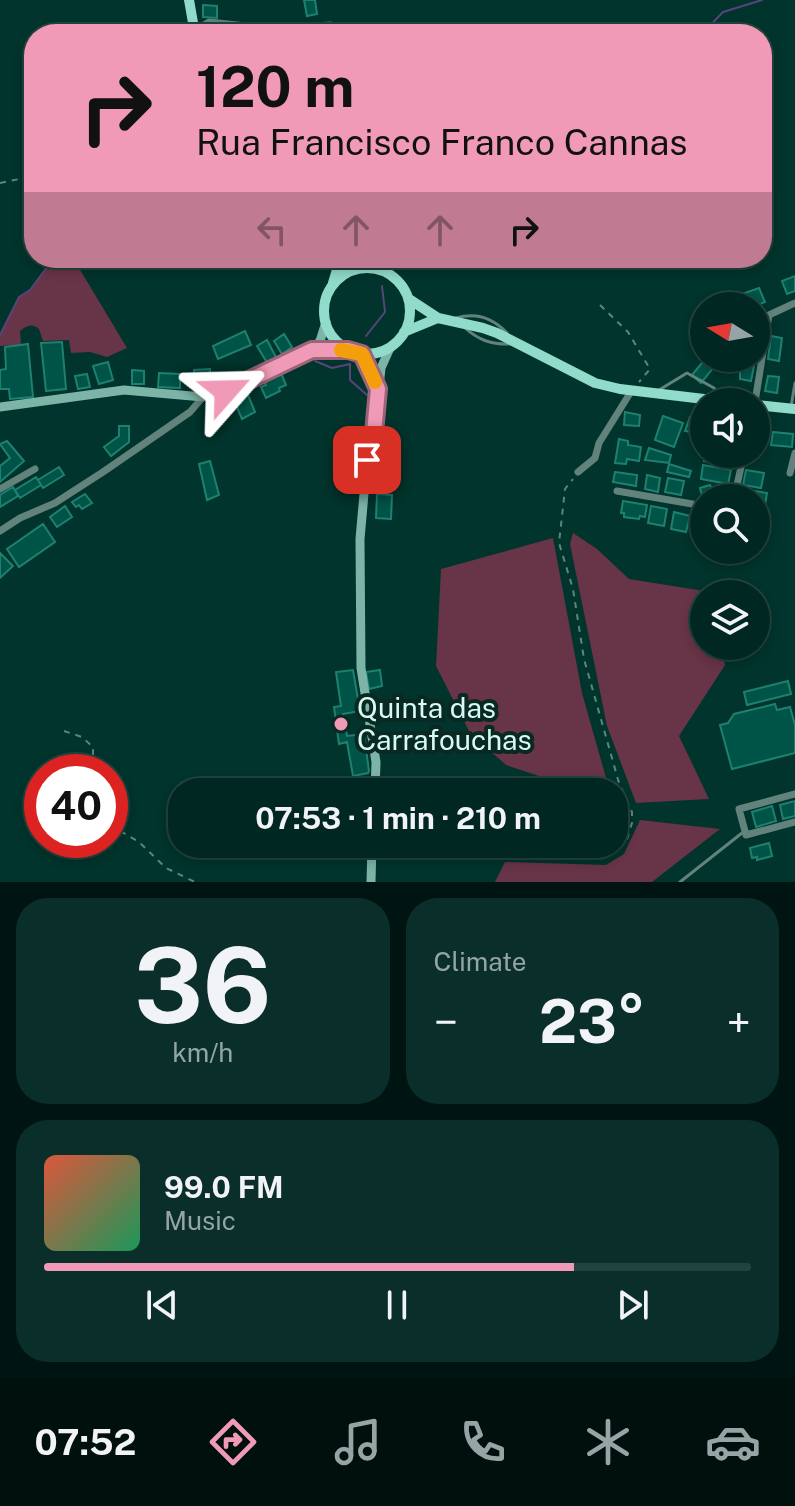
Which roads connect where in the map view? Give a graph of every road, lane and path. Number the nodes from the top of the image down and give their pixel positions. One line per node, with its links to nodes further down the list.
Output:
1 (189, 0): 2 (main road)
2 (194, 24)
3 (206, 24): 4 (street)
4 (231, 24)
5 (24, 178): 6 (path)
6 (0, 183)
7 (337, 268): 9 (main road)
8 (368, 268): 9 (main road); 10 (main road)
9 (332, 286): 14 (main road)
10 (409, 299): 13 (main road); 15 (main road)
11 (795, 303): 22 (street)
12 (600, 305): 24 (path)
13 (448, 320): 15 (main road); 24 (main road)
14 (326, 322): 17 (street); 18 (main road)
15 (404, 332): 16 (main road)
16 (390, 348): 19 (main road); 23 (street)
17 (312, 350): 18 (street); 26 (street)
18 (348, 350): 19 (main road)
19 (362, 354): 23 (street)
20 (795, 383): 30 (lane)
21 (714, 388): 25 (lane)
22 (758, 388)
23 (378, 389): 41 (street)
24 (633, 390): 25 (main road); 33 (street)
25 (656, 393): 27 (main road)
26 (203, 397): 28 (street); 38 (street)
27 (690, 397)
28 (2, 404)
29 (770, 406): 30 (main road)
30 (793, 409)
31 (795, 453): 34 (street)
32 (35, 469): 35 (street)
33 (578, 472): 42 (path)
34 (790, 473)
35 (0, 489)
36 (617, 491): 37 (street)
37 (690, 504)
38 (0, 531)
39 (64, 731): 40 (path)
40 (93, 754)
41 (375, 778)
42 (618, 778)
43 (795, 794): 46 (street)
44 (628, 803): 48 (path)
45 (795, 822): 46 (street)
46 (746, 833): 52 (lane)
47 (128, 836): 50 (path)
48 (628, 836)
49 (372, 858): 51 (street)
50 (195, 882)
51 (371, 882)
52 (680, 882)

